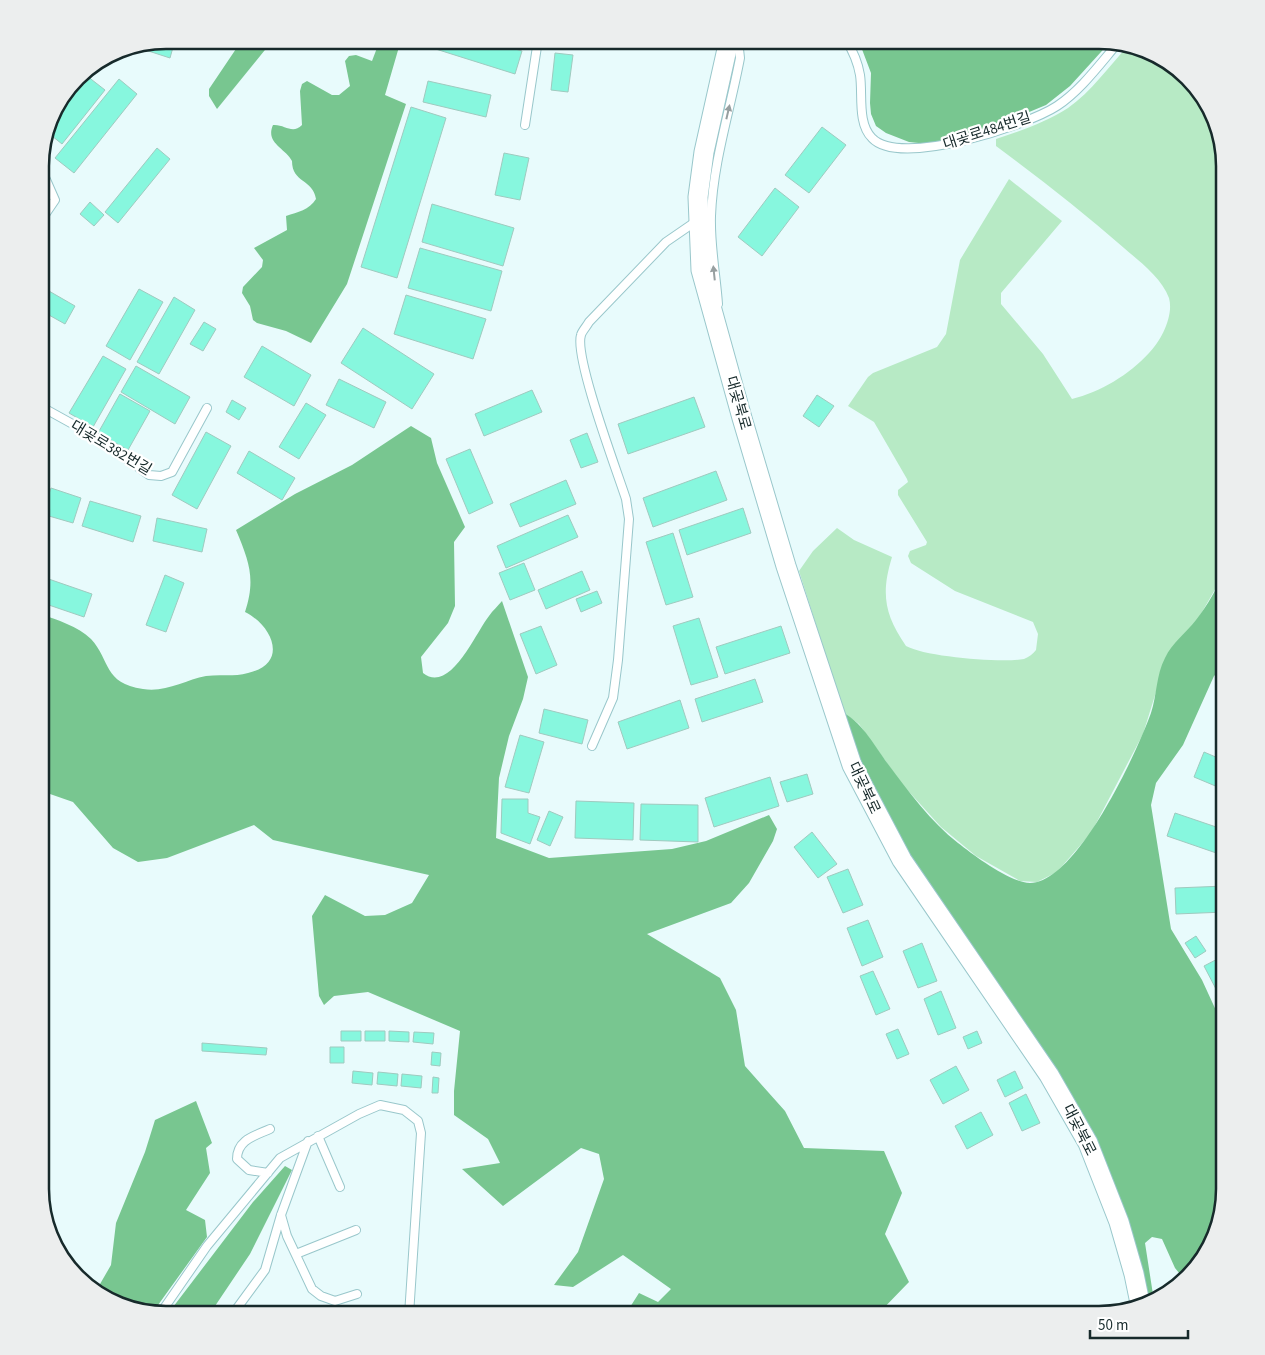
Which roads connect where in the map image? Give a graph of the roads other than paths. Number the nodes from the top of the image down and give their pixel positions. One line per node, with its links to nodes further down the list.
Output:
1 (537, 49): 6 (lane)
2 (727, 49): 9 (street, 대곶북로)
3 (739, 49): 10 (lane, one-way to 3)
4 (852, 49): 5 (lane, 대곶로484번길)
5 (1112, 50)
6 (525, 125)
7 (49, 188): 8 (lane)
8 (49, 208)
9 (698, 220): 10 (street, 대곶북로); 13 (lane)
10 (715, 320): 23 (street, 대곶북로)
11 (207, 408): 12 (lane, 대곶로382번길)
12 (49, 411)
13 (592, 746)
14 (270, 1129): 17 (lane)
15 (318, 1136): 16 (lane); 18 (lane); 26 (lane)
16 (308, 1141): 17 (lane); 19 (lane)
17 (268, 1173): 24 (lane)
18 (340, 1188)
19 (281, 1214): 21 (lane); 25 (lane)
20 (356, 1230): 21 (lane)
21 (296, 1254): 22 (lane)
22 (357, 1294)
23 (1139, 1299)
24 (165, 1306)
25 (239, 1306)
26 (410, 1306)

